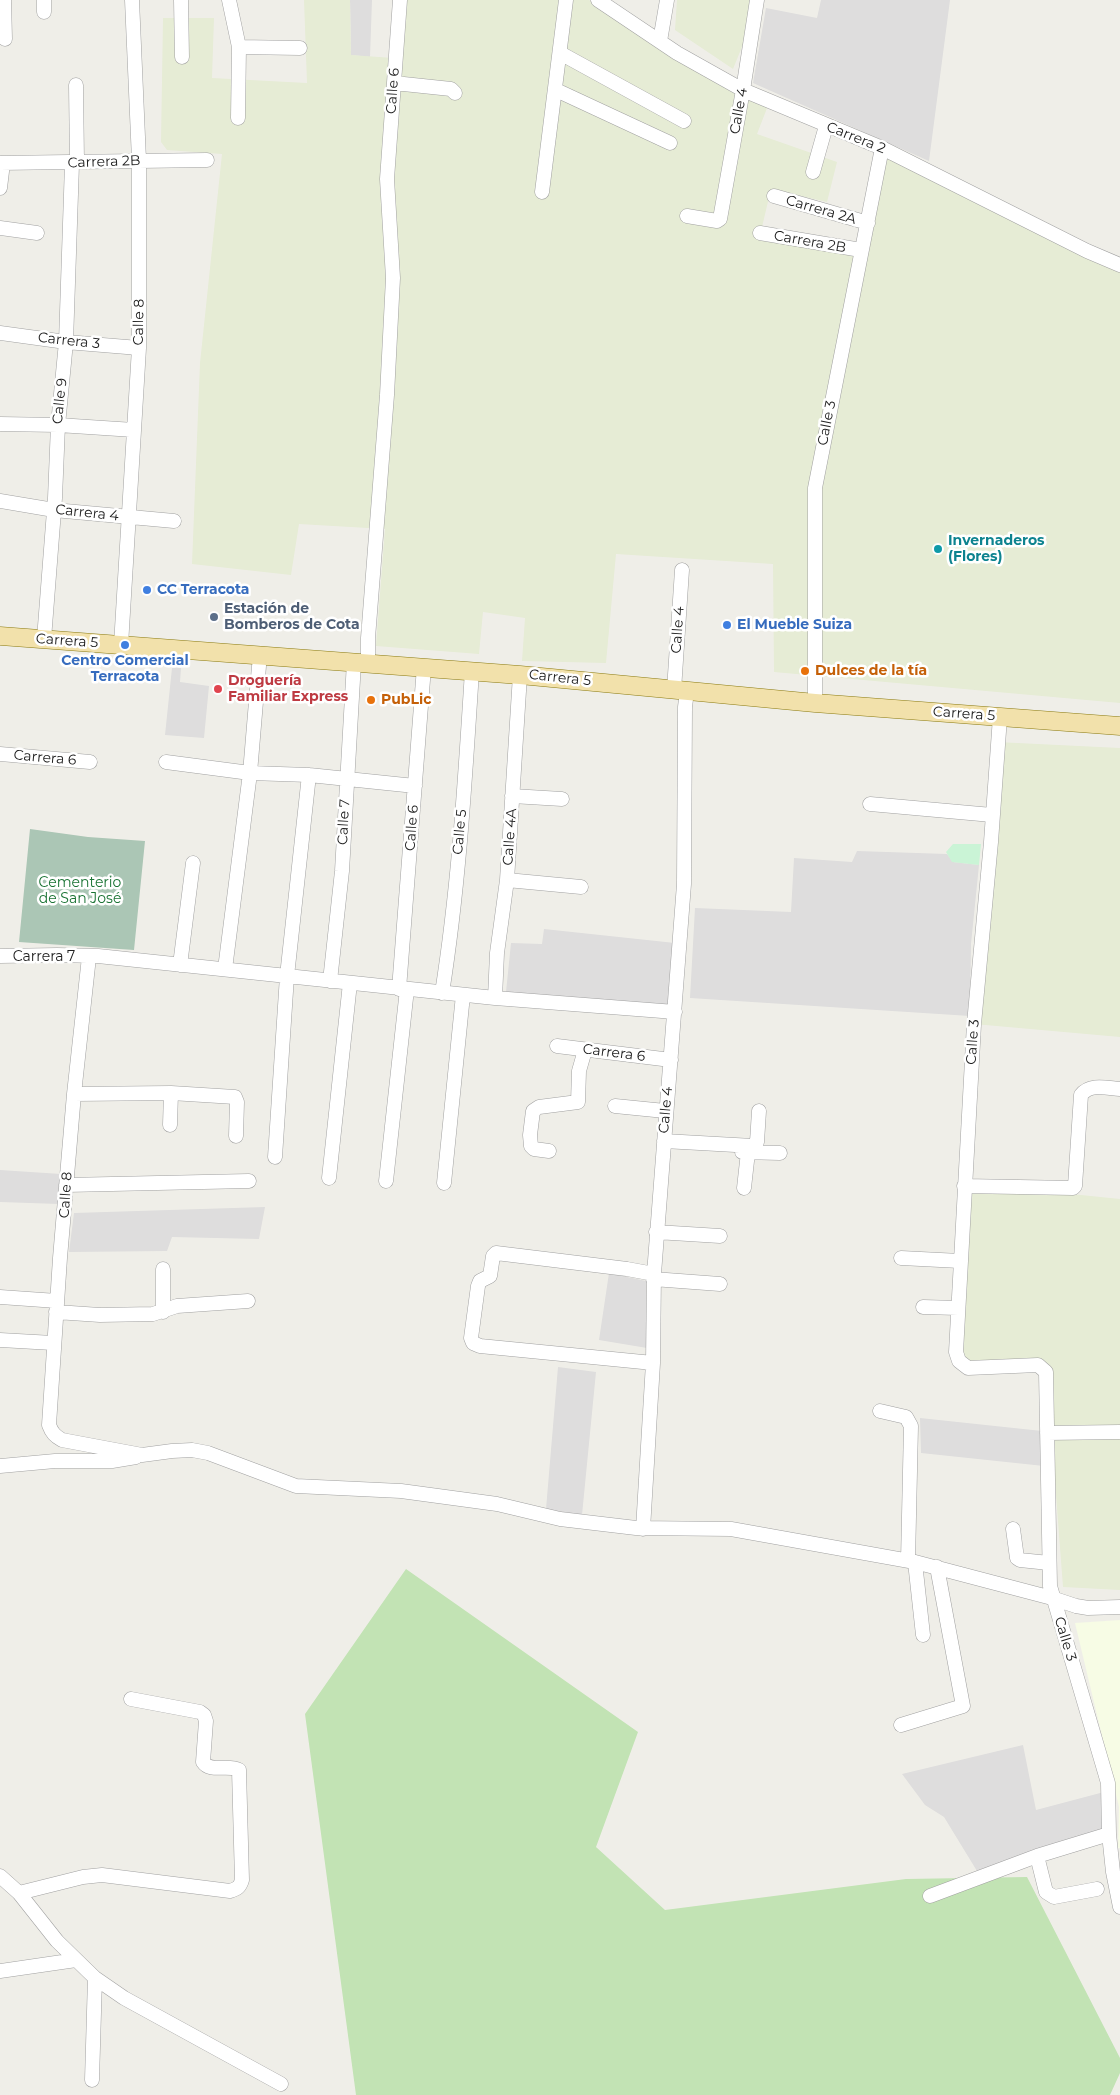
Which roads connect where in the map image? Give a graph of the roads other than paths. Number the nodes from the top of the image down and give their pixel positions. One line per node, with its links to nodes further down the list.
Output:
1 (3, 0): 10 (street)
2 (132, 0): 26 (street, Calle 8)
3 (182, 0): 15 (street)
4 (229, 0): 12 (street)
5 (400, 0): 16 (street, Calle 6)
6 (566, 0): 14 (street)
7 (598, 0): 11 (street, Carrera 2)
8 (667, 0): 11 (street)
9 (757, 0): 19 (street, Calle 4)
10 (5, 39)
11 (660, 41): 19 (street, Carrera 2)
12 (239, 47): 13 (street); 21 (street)
13 (300, 48)
14 (560, 53): 18 (street); 22 (street)
15 (182, 57)
16 (394, 83): 20 (street); 55 (street, Calle 6)
17 (76, 85): 29 (street, Calle 9)
18 (556, 90): 24 (street); 32 (street)
19 (743, 90): 23 (street, Carrera 2); 34 (street, Calle 4)
20 (455, 93)
21 (238, 118)
22 (684, 121)
23 (826, 126): 25 (street, Carrera 2); 30 (street)
24 (670, 143)
25 (882, 148): 35 (street, Calle 3); 40 (street, Carrera 2)
26 (139, 160): 27 (street, Carrera 2B); 29 (street, Carrera 2B); 43 (street, Calle 8)
27 (207, 160)
28 (2, 163): 29 (street, Carrera 2B); 31 (street)
29 (74, 163): 42 (street, Calle 9)
30 (812, 172)
31 (0, 188)
32 (542, 192)
33 (774, 196): 35 (street, Carrera 2A)
34 (687, 216)
35 (868, 223): 39 (street, Calle 3)
36 (0, 228): 37 (street)
37 (36, 233)
38 (760, 233): 39 (street, Carrera 2B)
39 (861, 250): 61 (street, Calle 3)
40 (1120, 265)
41 (0, 333): 42 (street, Carrera 3)
42 (66, 342): 43 (street, Carrera 3); 45 (street, Calle 9)
43 (139, 348): 46 (street, Calle 8)
44 (0, 424): 45 (street)
45 (58, 425): 46 (street); 48 (street, Calle 9)
46 (134, 430): 49 (street, Calle 8)
47 (0, 502): 48 (street, Carrera 4)
48 (54, 510): 49 (street, Carrera 4); 53 (street, Calle 9)
49 (128, 518): 50 (street, Carrera 4); 54 (street, Calle 8)
50 (174, 521)
51 (682, 570): 60 (street, Calle 4)
52 (0, 636): 53 (main road, Carrera 5)
53 (44, 639): 54 (main road, Carrera 5)
54 (121, 644): 55 (main road, Carrera 5)
55 (361, 663): 57 (main road, Carrera 5); 69 (street, Calle 7)
56 (259, 666): 67 (street)
57 (424, 667): 58 (main road, Carrera 5); 70 (street, Calle 6)
58 (472, 671): 59 (main road, Carrera 5); 86 (street, Calle 5)
59 (520, 675): 60 (main road, Carrera 5); 71 (street, Calle 4A)
60 (681, 690): 61 (main road, Carrera 5); 89 (street, Calle 4)
61 (814, 703): 62 (main road, Carrera 5)
62 (1000, 717): 63 (main road, Carrera 5); 74 (street, Calle 3)
63 (1120, 726)
64 (0, 754): 65 (street, Carrera 6)
65 (90, 762)
66 (166, 762): 67 (street)
67 (250, 773): 68 (street); 81 (street)
68 (309, 775): 69 (street); 82 (street)
69 (346, 780): 70 (street); 83 (street, Calle 7)
70 (415, 786): 85 (street, Calle 6)
71 (512, 796): 72 (street); 76 (street, Calle 4A)
72 (562, 799)
73 (870, 804): 74 (street)
74 (992, 815): 111 (street, Calle 3)
75 (193, 863): 80 (street)
76 (507, 880): 77 (street); 88 (street, Calle 4A)
77 (581, 887)
78 (0, 956): 79 (street, Carrera 7)
79 (89, 957): 80 (street, Carrera 7); 95 (street, Calle 8)
80 (180, 965): 81 (street, Carrera 7)
81 (225, 969): 82 (street, Carrera 7)
82 (287, 976): 83 (street, Carrera 7); 105 (street)
83 (330, 981): 84 (street, Carrera 7)
84 (350, 983): 85 (street, Carrera 7); 106 (street)
85 (403, 989): 86 (street, Carrera 7); 108 (street, Calle 6)
86 (442, 993): 87 (street, Carrera 7)
87 (463, 995): 88 (street, Carrera 7); 109 (street)
88 (495, 998): 89 (street, Carrera 7)
89 (675, 1012): 92 (street, Calle 4)
90 (558, 1046): 91 (street, Carrera 6)
91 (585, 1050): 92 (street, Carrera 6); 102 (street)
92 (671, 1060): 97 (street, Calle 4)
93 (1120, 1089): 111 (street)
94 (171, 1093): 95 (street); 99 (street); 100 (street)
95 (74, 1094): 110 (street, Calle 8)
96 (615, 1106): 97 (street)
97 (665, 1111): 101 (street, Calle 4)
98 (759, 1111): 101 (street)
99 (170, 1125)
100 (236, 1136)
101 (664, 1144): 103 (street); 113 (street, Calle 4)
102 (549, 1151)
103 (748, 1152): 104 (street); 112 (street)
104 (780, 1153)
105 (275, 1158)
106 (329, 1178)
107 (249, 1181): 110 (street)
108 (386, 1181)
109 (444, 1183)
110 (66, 1185): 122 (street, Calle 8)
111 (964, 1186): 116 (street, Calle 3)
112 (744, 1188)
113 (656, 1232): 114 (street); 118 (street, Calle 4)
114 (720, 1236)
115 (902, 1258): 116 (street)
116 (960, 1261): 124 (street, Calle 3)
117 (163, 1269): 125 (street)
118 (653, 1277): 119 (street); 128 (street, Calle 4); 128 (street)
119 (720, 1284)
120 (0, 1297): 122 (street)
121 (248, 1301): 125 (street)
122 (56, 1307): 125 (street); 127 (street, Calle 8)
123 (923, 1307): 124 (street)
124 (958, 1308): 131 (street, Calle 3)
125 (163, 1312)
126 (0, 1340): 127 (street)
127 (53, 1343): 132 (street, Calle 8)
128 (653, 1363): 134 (street, Calle 4)
129 (880, 1411): 136 (street)
130 (1120, 1432): 131 (street)
131 (1047, 1433): 137 (street, Calle 3)
132 (142, 1455): 133 (street); 134 (street)
133 (0, 1466)
134 (643, 1529): 136 (street)
135 (1013, 1529): 137 (street)
136 (912, 1562): 138 (street); 141 (street)
137 (1049, 1563): 139 (street, Calle 3)
138 (937, 1568): 139 (street); 143 (street)
139 (1052, 1598): 140 (street); 144 (street, Calle 3)
140 (1120, 1607)
141 (924, 1635)
142 (131, 1699): 148 (street)
143 (901, 1726)
144 (1109, 1834): 145 (street); 150 (street, Calle 3)
145 (1038, 1856): 147 (street); 149 (street)
146 (0, 1876): 148 (street)
147 (1097, 1889)
148 (19, 1893): 151 (street)
149 (930, 1896)
150 (1120, 1907)
151 (76, 1960): 152 (street); 153 (street)
152 (0, 1971)
153 (95, 1978): 154 (street); 155 (street)
154 (92, 2080)
155 (281, 2084)

